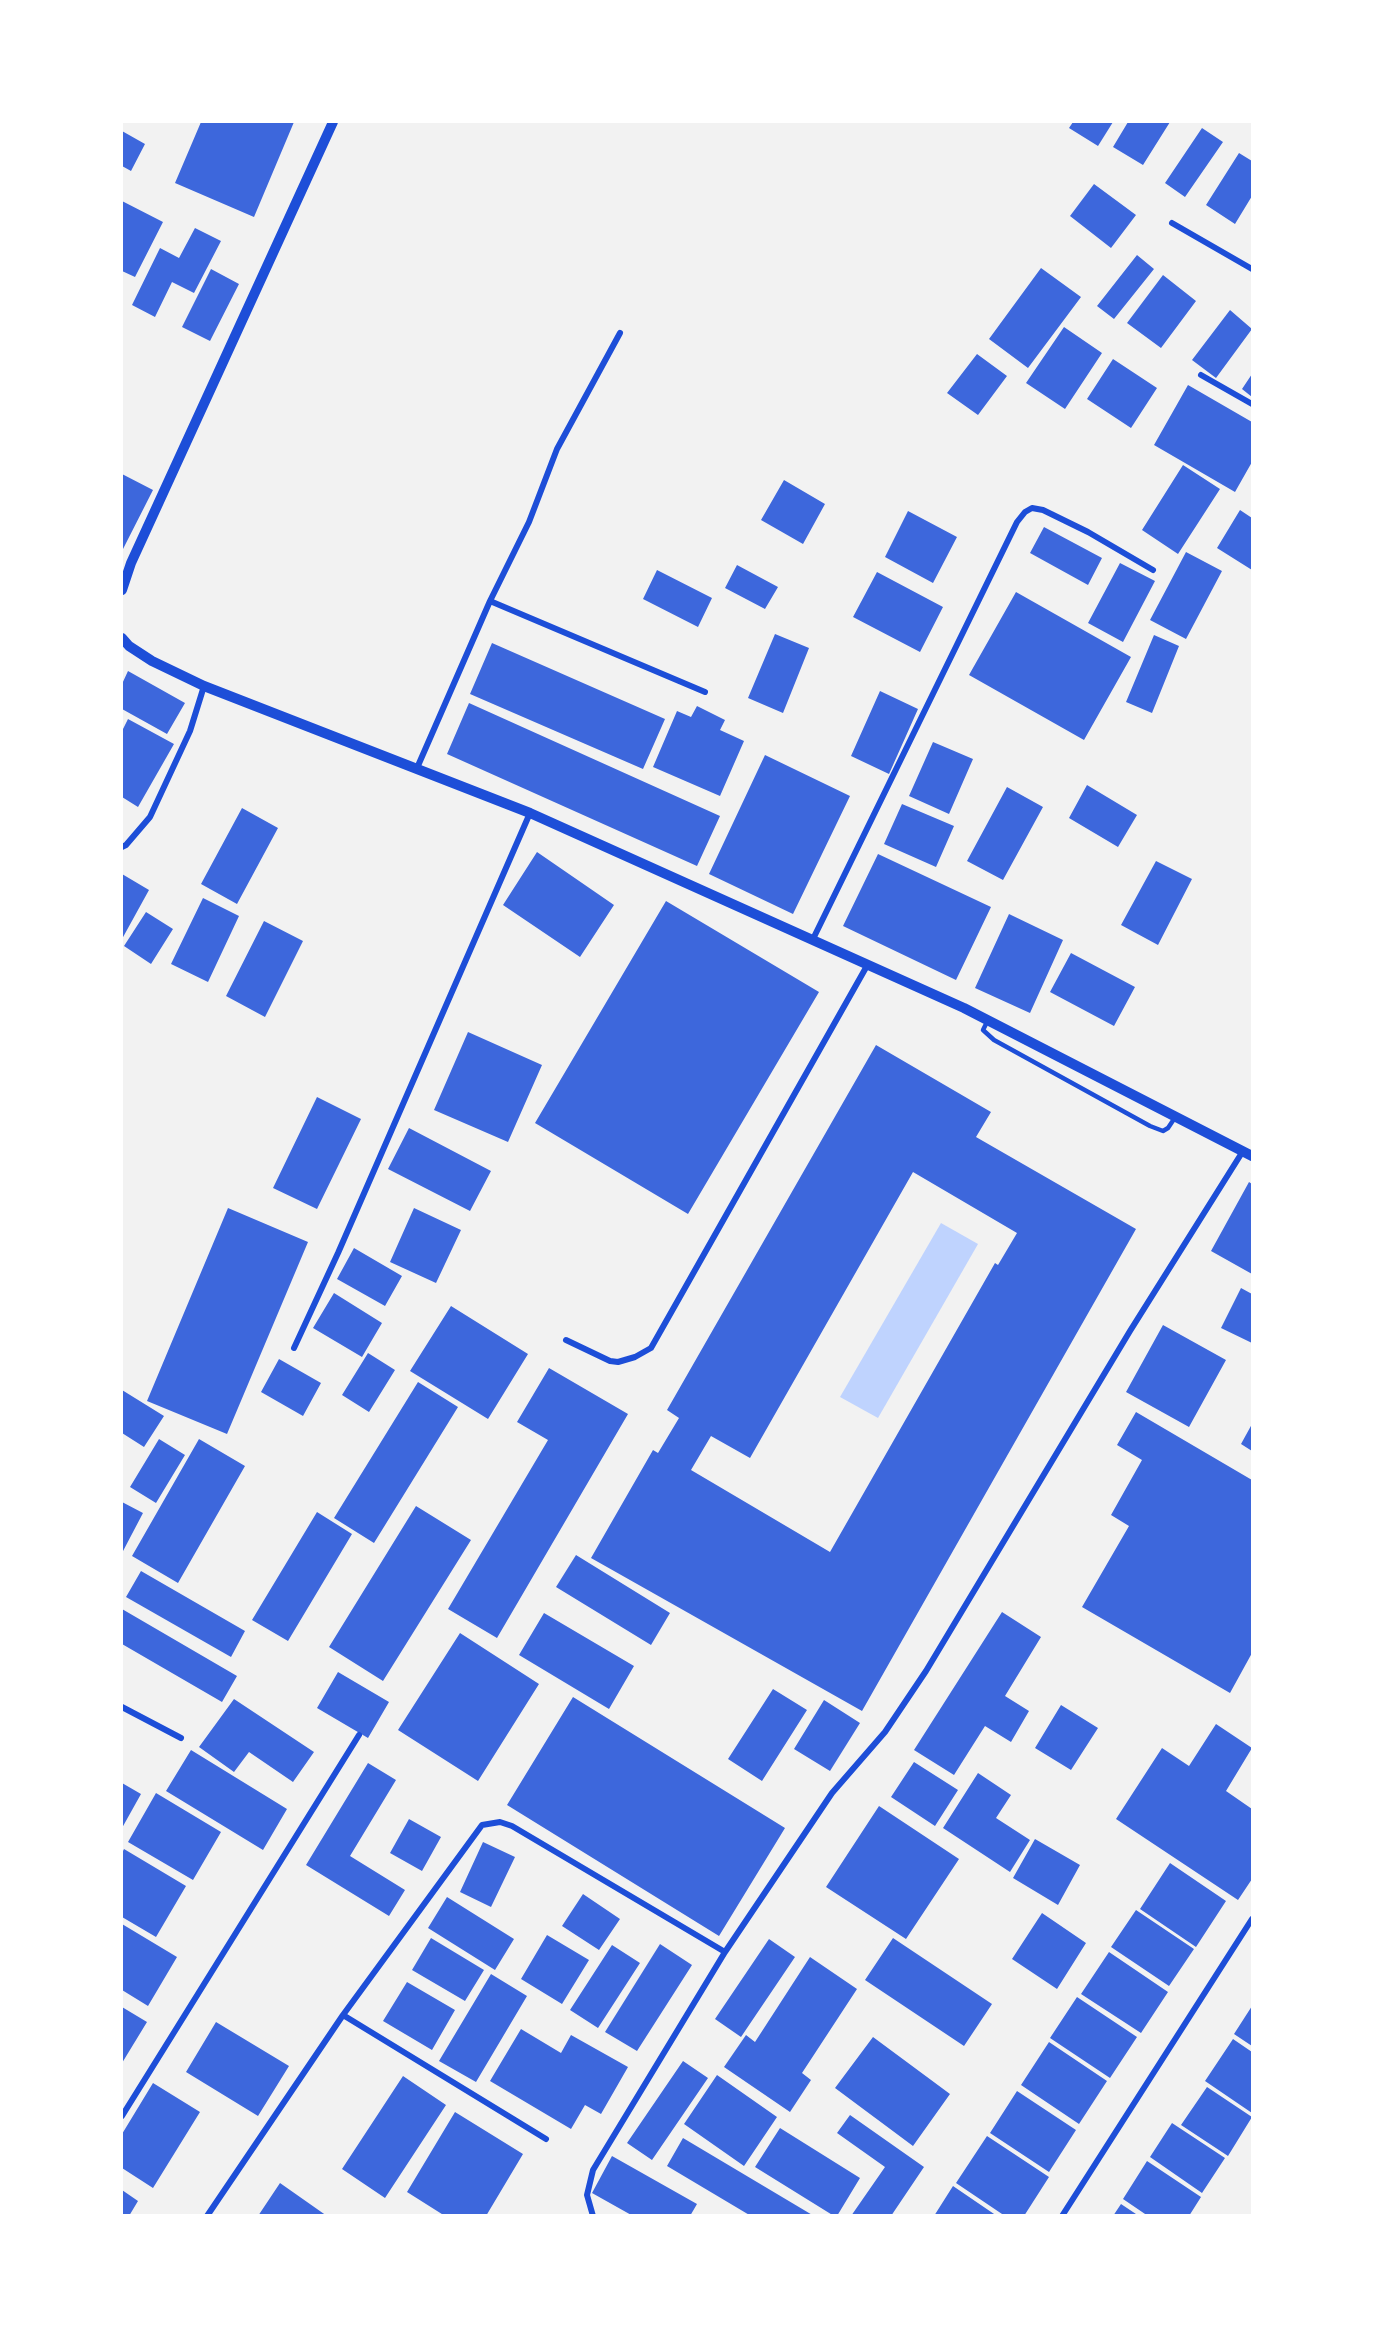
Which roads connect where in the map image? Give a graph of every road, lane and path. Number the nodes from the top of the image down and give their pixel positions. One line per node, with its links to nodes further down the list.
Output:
1 (333, 122): 8 (street)
2 (1172, 223): 3 (street)
3 (1252, 269)
4 (620, 333): 9 (street)
5 (1201, 375): 6 (street)
6 (1252, 404)
7 (1153, 570): 16 (street)
8 (122, 590)
9 (490, 601): 12 (street); 13 (street)
10 (122, 638): 11 (street)
11 (204, 686): 13 (street); 15 (street)
12 (705, 692)
13 (417, 768): 14 (street)
14 (530, 813): 16 (street); 22 (street)
15 (122, 847)
16 (813, 939): 17 (street)
17 (868, 964): 18 (street); 21 (street)
18 (988, 1020): 19 (street); 19 (lane)
19 (1176, 1116): 20 (street)
20 (1248, 1154): 27 (street)
21 (566, 1340)
22 (294, 1348)
23 (122, 1707): 25 (street)
24 (358, 1735): 29 (street)
25 (181, 1738)
26 (1252, 1919): 33 (street)
27 (725, 1952): 28 (street); 32 (street)
28 (343, 2015): 30 (street); 31 (street)
29 (122, 2116)
30 (546, 2139)
31 (207, 2216)
32 (593, 2216)
33 (1062, 2216)

